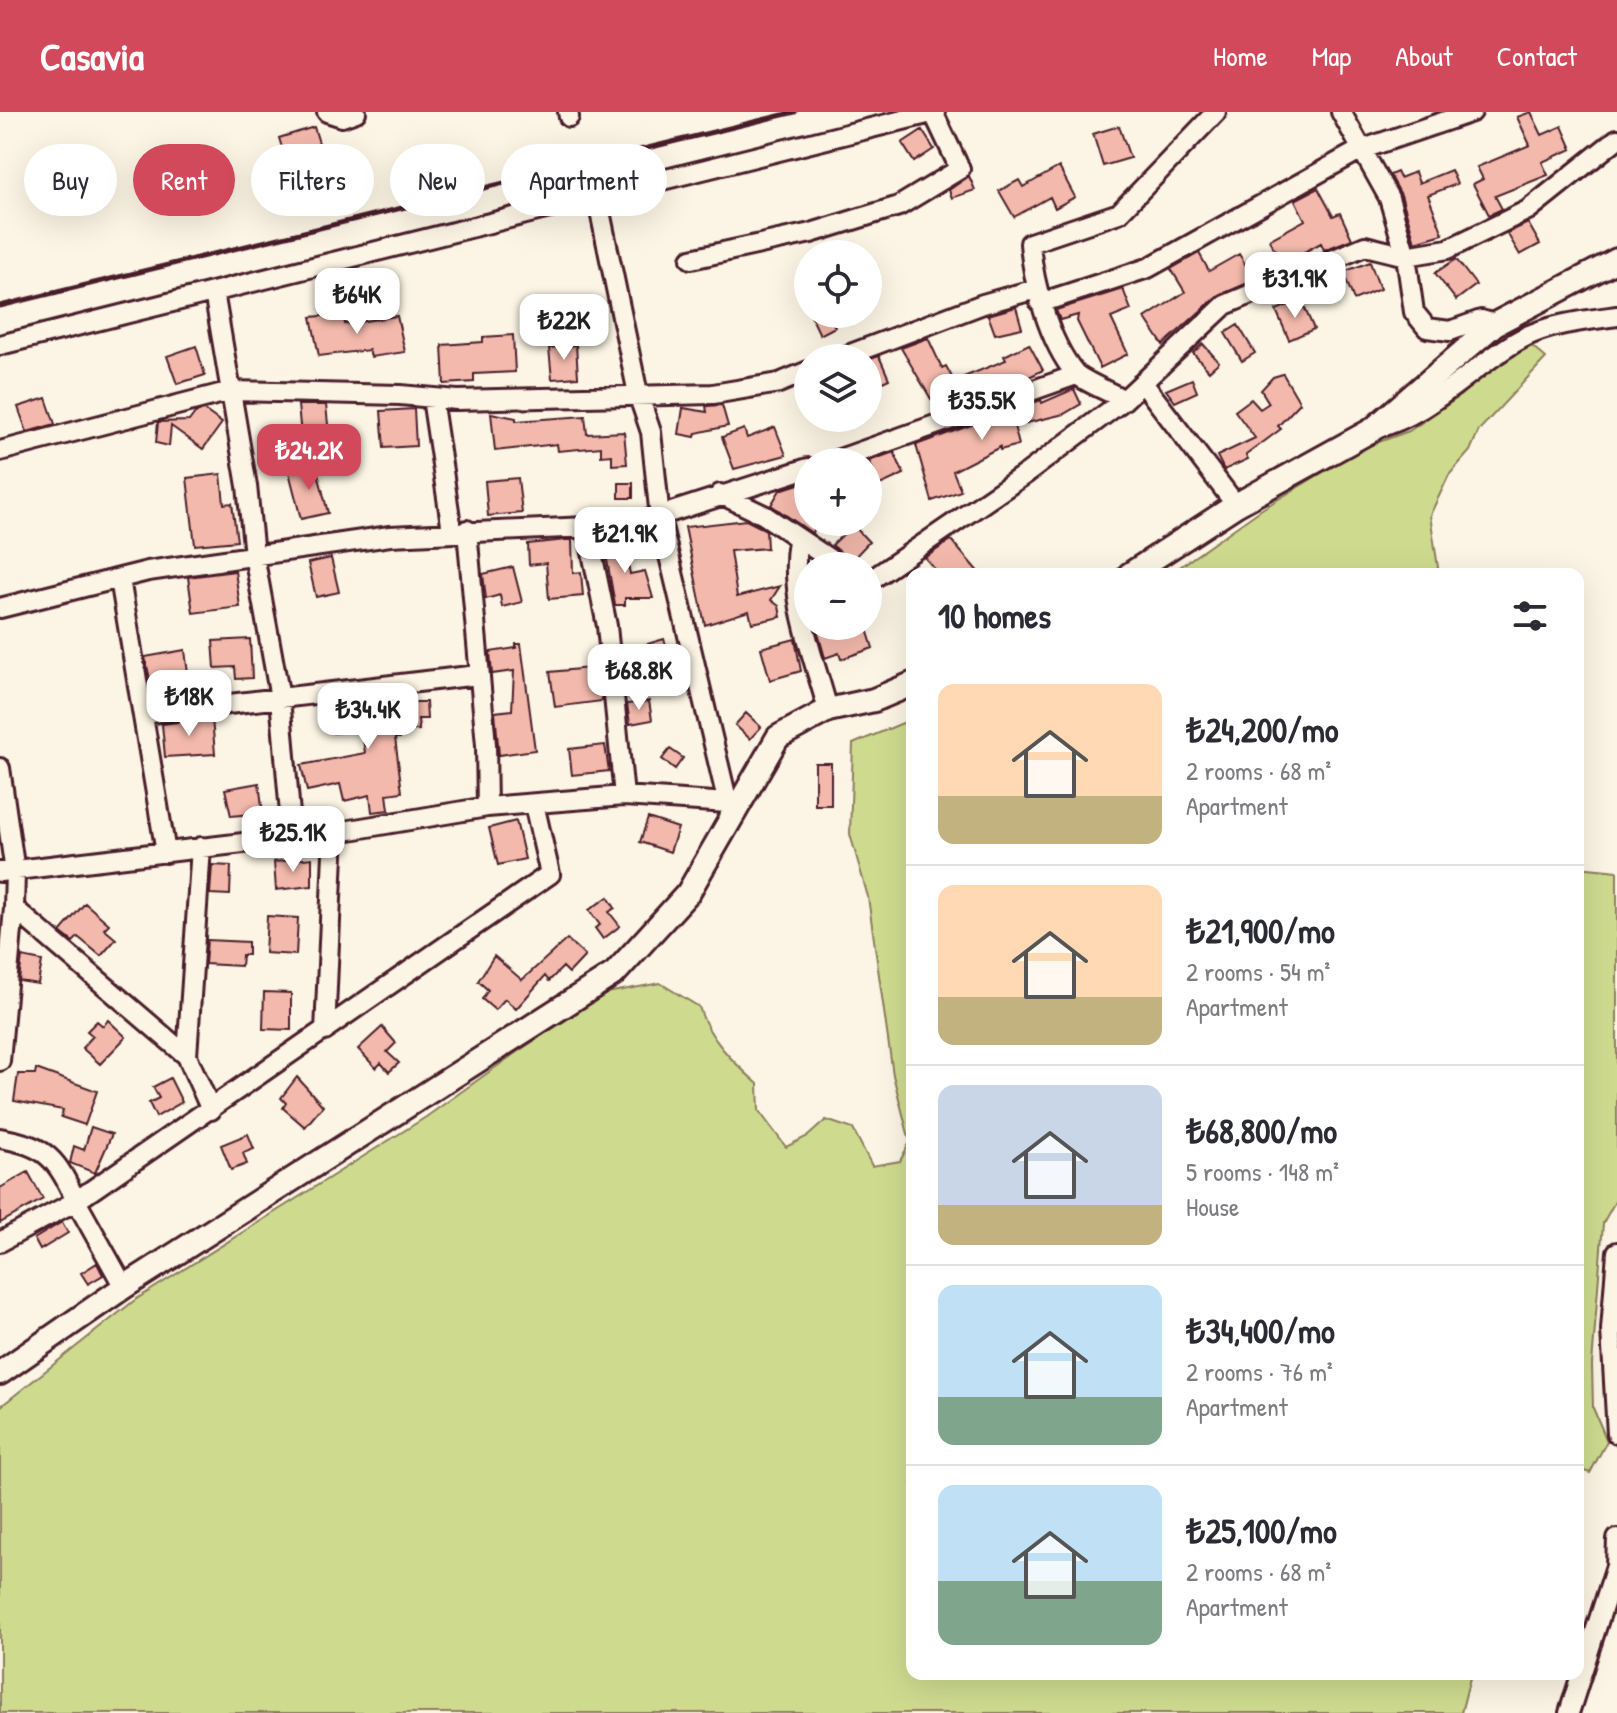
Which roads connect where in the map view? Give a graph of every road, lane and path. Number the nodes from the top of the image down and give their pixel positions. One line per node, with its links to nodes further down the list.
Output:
1 (327, 112): 2 (street)
2 (356, 112)
3 (934, 112): 9 (street); 13 (street)
4 (1216, 112): 16 (street)
5 (1341, 112): 8 (street)
6 (1472, 112): 8 (street)
7 (1617, 139): 12 (street)
8 (1360, 150): 12 (street); 16 (street)
9 (667, 179)
10 (520, 216): 15 (street)
11 (601, 216): 25 (street)
12 (1406, 256): 18 (street); 23 (street)
13 (691, 259)
14 (1617, 260): 18 (street)
15 (214, 292): 20 (street); 24 (street)
16 (1038, 296): 19 (street); 21 (street)
17 (1617, 316): 28 (street)
18 (1495, 324): 28 (street)
19 (877, 344)
20 (0, 345)
21 (1076, 375): 27 (street); 29 (street)
22 (794, 377): 25 (street)
23 (1143, 383): 27 (street); 33 (street)
24 (231, 391): 26 (street); 30 (street); 39 (street)
25 (638, 394): 26 (street); 34 (street)
26 (432, 398): 36 (street)
27 (1124, 400): 41 (street)
28 (1372, 430): 33 (street)
29 (870, 448)
30 (0, 451)
31 (794, 472): 32 (street)
32 (720, 494): 34 (street); 37 (street)
33 (1236, 505): 40 (street)
34 (660, 518): 35 (street); 53 (street)
35 (587, 528): 36 (street); 50 (street)
36 (459, 530): 39 (street); 44 (street)
37 (798, 541): 38 (street); 47 (street)
38 (816, 552)
39 (254, 555): 42 (street); 46 (street)
40 (1139, 568)
41 (882, 572)
42 (120, 579): 43 (street); 48 (street)
43 (0, 608)
44 (478, 675): 46 (street); 52 (street)
45 (906, 687): 47 (street)
46 (280, 698): 48 (street); 55 (street)
47 (828, 710): 53 (street)
48 (143, 714): 57 (street)
49 (0, 768): 58 (street)
50 (624, 796): 51 (street); 53 (street)
51 (534, 804): 52 (street); 60 (street)
52 (487, 807): 54 (street)
53 (730, 811): 68 (street)
54 (334, 832): 55 (street); 60 (street)
55 (292, 837): 56 (street)
56 (201, 847): 57 (street); 61 (street)
57 (166, 853): 58 (street)
58 (8, 872): 59 (street)
59 (14, 908): 61 (street); 62 (street)
60 (325, 1031): 63 (street)
61 (187, 1056): 63 (street)
62 (0, 1061)
63 (211, 1110): 65 (street)
64 (0, 1138): 65 (street)
65 (76, 1201): 66 (street); 68 (street)
66 (0, 1242)
67 (1617, 1252): 70 (street)
68 (124, 1287): 69 (street)
69 (0, 1373)
70 (1617, 1434)
71 (1617, 1539): 72 (street)
72 (1584, 1666)
73 (1580, 1680): 74 (street)
74 (1569, 1713)

